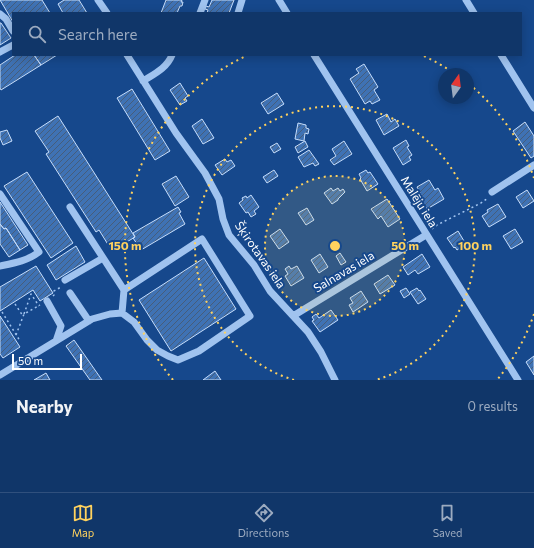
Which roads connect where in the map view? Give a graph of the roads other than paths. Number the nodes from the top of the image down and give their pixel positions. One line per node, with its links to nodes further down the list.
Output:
1 (98, 0): 6 (street)
2 (205, 0): 7 (street)
3 (242, 0): 8 (street)
4 (279, 0): 9 (street)
5 (466, 0): 10 (street)
6 (106, 12)
7 (200, 12)
8 (238, 12)
9 (286, 12)
10 (473, 12)
11 (0, 14): 12 (street)
12 (12, 29)
13 (12, 45): 14 (street)
14 (0, 52)
15 (128, 56): 19 (street, Šķirotavas iela)
16 (172, 56): 19 (street)
17 (315, 56): 25 (street, Malēju iela)
18 (502, 56): 20 (street)
19 (143, 81): 33 (street, Šķirotavas iela)
20 (534, 108)
21 (534, 166): 22 (street)
22 (492, 192)
23 (0, 194): 27 (street)
24 (70, 208): 26 (street)
25 (426, 234): 33 (street, Salnavas iela); 38 (street, Malēju iela)
26 (103, 258): 28 (street); 29 (street)
27 (0, 266)
28 (65, 280)
29 (124, 290): 32 (street); 32 (street)
30 (70, 293): 34 (street)
31 (47, 301): 35 (street)
32 (122, 313): 34 (street)
33 (293, 316): 37 (street, Šķirotavas iela)
34 (89, 321): 35 (street)
35 (56, 341): 36 (street)
36 (0, 375)
37 (335, 380)
38 (518, 380)

